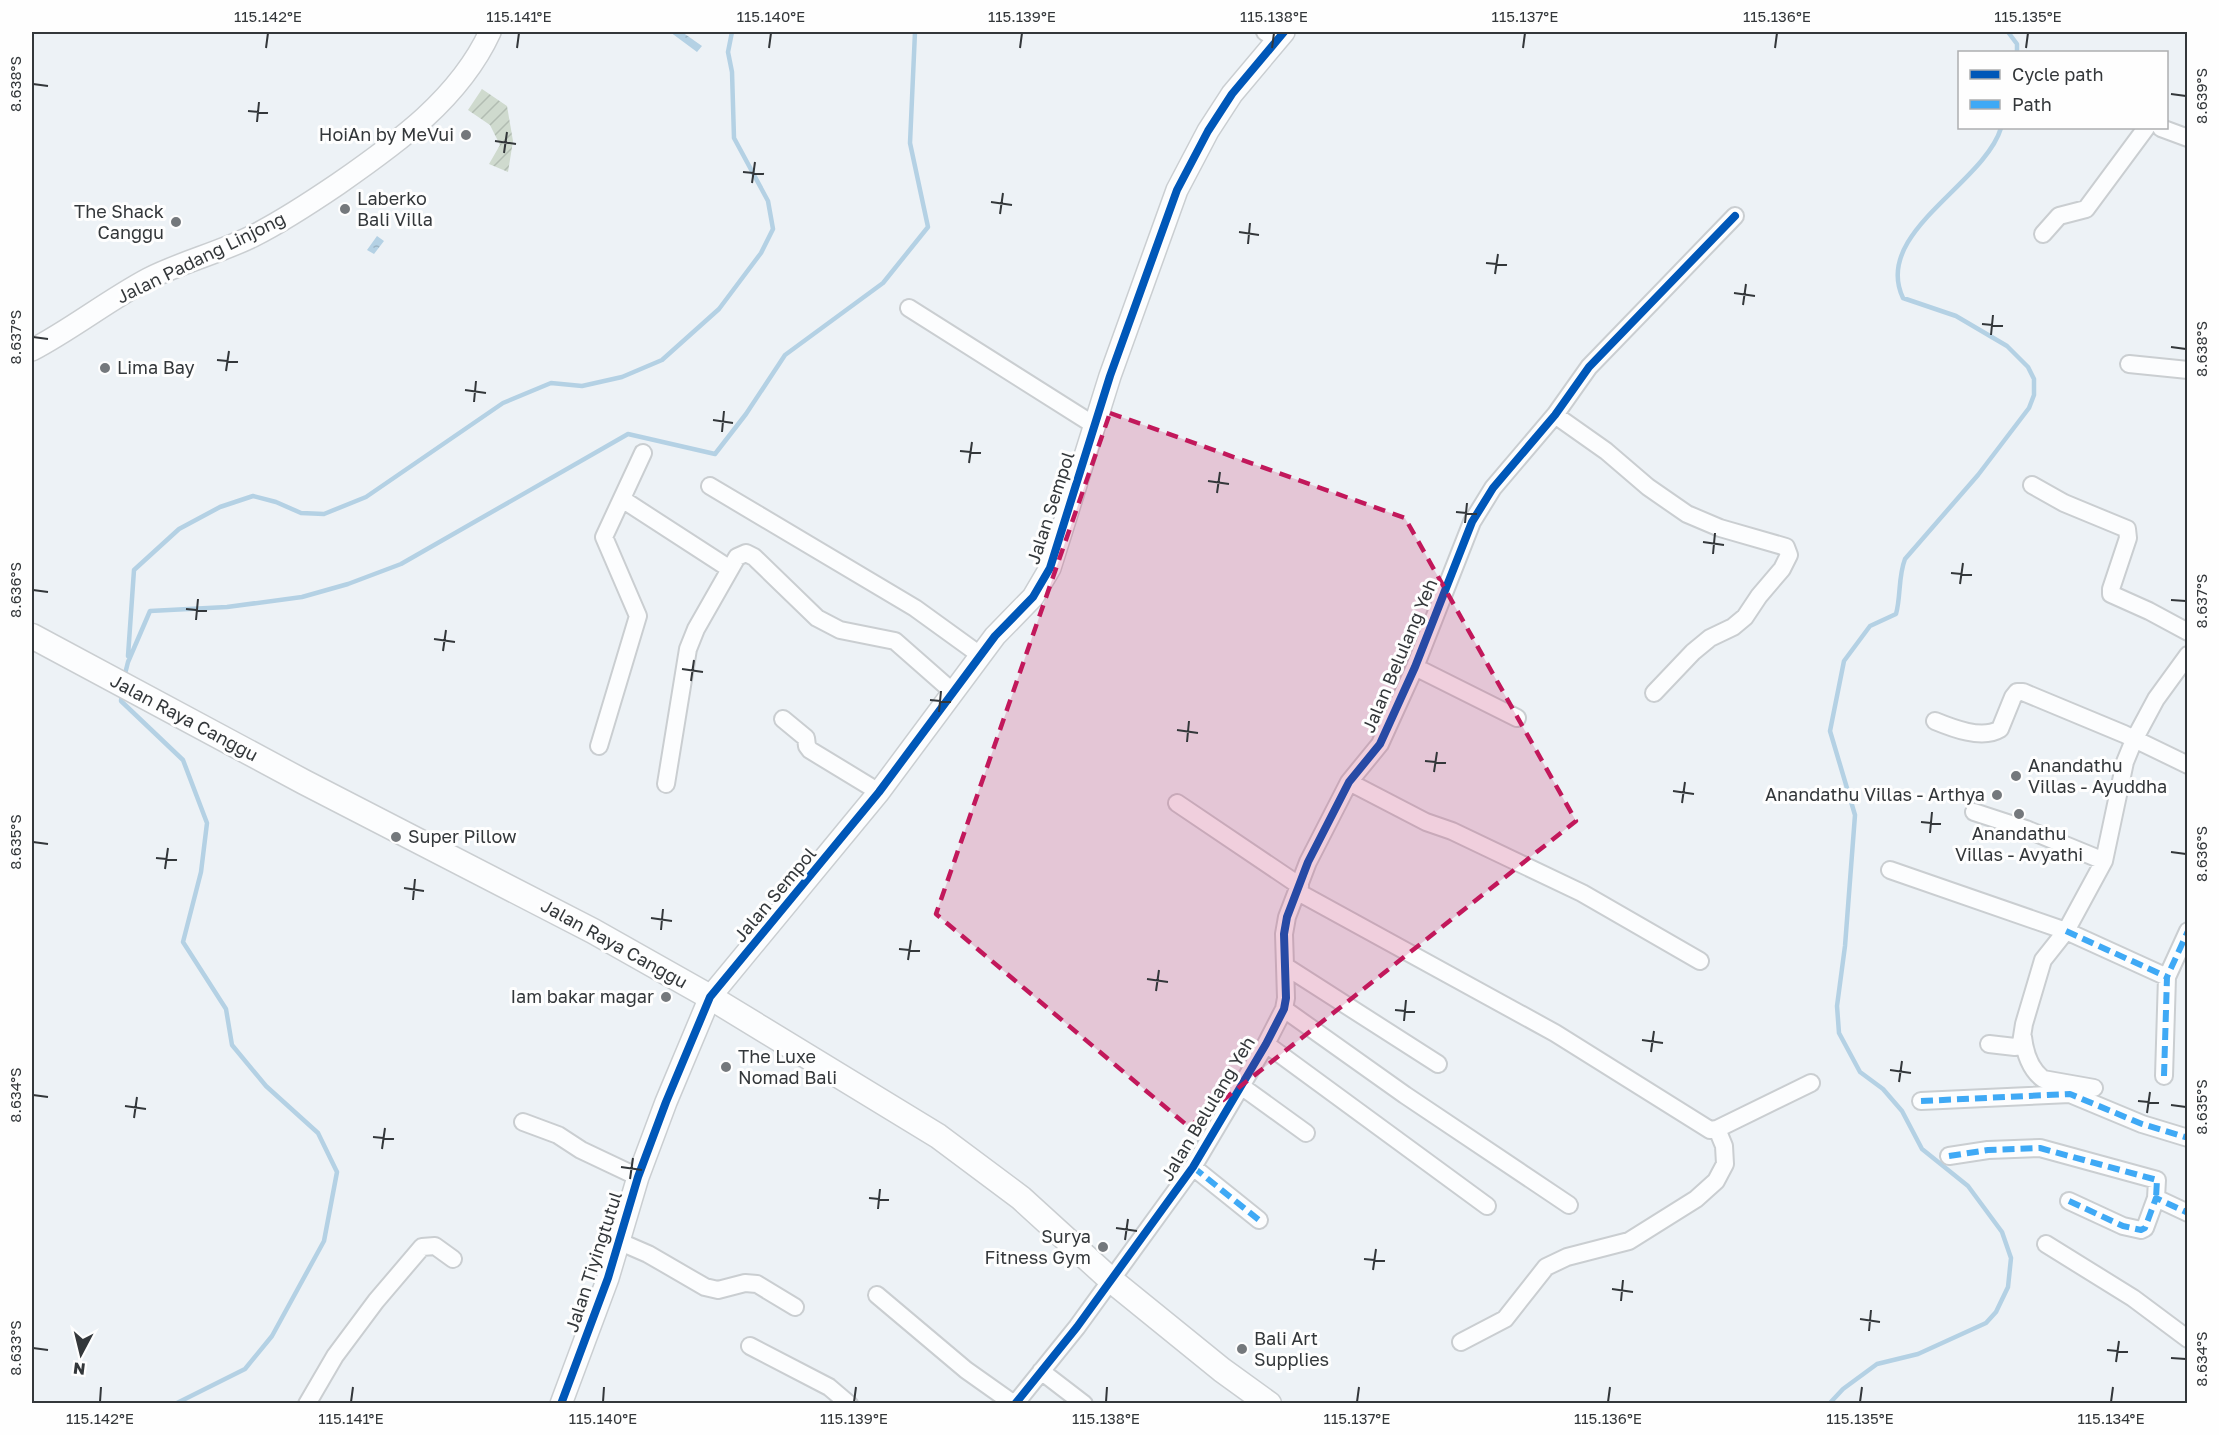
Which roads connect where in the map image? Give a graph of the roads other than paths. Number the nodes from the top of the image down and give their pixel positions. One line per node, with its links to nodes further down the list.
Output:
1 (490, 32): 9 (street, Jalan Padang Linjong)
2 (1275, 34): 13 (street, Jalan Sempol)
3 (2145, 129): 7 (street)
4 (2164, 129): 5 (street)
5 (2187, 138)
6 (1735, 216): 12 (street, Jalan Belulang Yeh)
7 (2043, 234)
8 (909, 308): 13 (street)
9 (32, 351)
10 (2129, 364): 11 (street)
11 (2187, 370)
12 (1555, 415): 23 (street, Jalan Belulang Yeh); 25 (street)
13 (1094, 425): 21 (street, Jalan Sempol)
14 (643, 453): 17 (street)
15 (2032, 485): 19 (street)
16 (710, 486): 21 (street)
17 (622, 499): 18 (street); 30 (street)
18 (730, 569): 24 (street); 33 (street)
19 (2187, 632)
20 (32, 636): 45 (main road, Jalan Raya Canggu)
21 (980, 655): 24 (street, Jalan Sempol)
22 (2187, 655): 29 (street)
23 (1415, 667): 26 (street); 32 (street, Jalan Belulang Yeh)
24 (953, 692): 34 (street, Jalan Sempol)
25 (1654, 693)
26 (1517, 718)
27 (783, 719): 34 (street)
28 (1935, 721): 29 (street)
29 (2134, 740): 31 (street); 37 (street)
30 (599, 746)
31 (2187, 765)
32 (1349, 782): 39 (street, Jalan Belulang Yeh); 42 (street)
33 (666, 784)
34 (879, 792): 45 (street, Jalan Sempol)
35 (1177, 803): 39 (street)
36 (1974, 812): 37 (street)
37 (2104, 861): 40 (street)
38 (1890, 870): 40 (street)
39 (1299, 889): 43 (street, Jalan Belulang Yeh); 57 (street)
40 (2066, 931): 44 (street); 47 (street)
41 (2187, 931): 44 (street)
42 (1700, 961)
43 (1285, 966): 46 (street, Jalan Belulang Yeh); 50 (street)
44 (2167, 977): 51 (street)
45 (710, 997): 62 (street, Jalan Tiyingtutul); 72 (main road, Jalan Raya Canggu)
46 (1284, 1009): 48 (street, Jalan Belulang Yeh); 65 (street)
47 (2023, 1037): 49 (street); 54 (street)
48 (1266, 1044): 53 (street, Jalan Belulang Yeh); 66 (street)
49 (1989, 1044)
50 (1438, 1065)
51 (2164, 1076)
52 (1811, 1083): 57 (street)
53 (1241, 1086): 58 (street); 61 (street, Jalan Belulang Yeh)
54 (2094, 1088)
55 (1921, 1101): 59 (street)
56 (523, 1122): 62 (street)
57 (1717, 1129): 76 (street)
58 (1306, 1133)
59 (2187, 1138)
60 (1949, 1155): 63 (street)
61 (1193, 1167): 68 (street); 72 (street, Jalan Belulang Yeh)
62 (638, 1176): 69 (street, Jalan Tiyingtutul)
63 (2156, 1198): 64 (street); 67 (street)
64 (2069, 1201)
65 (1569, 1205)
66 (1487, 1206)
67 (2187, 1213)
68 (1259, 1220)
69 (618, 1241): 74 (street); 80 (street, Jalan Tiyingtutul)
70 (2046, 1244): 75 (street)
71 (453, 1259): 79 (street)
72 (1112, 1280): 78 (street, Jalan Belulang Yeh); 84 (main road, Jalan Raya Canggu)
73 (877, 1294): 82 (street)
74 (795, 1307)
75 (2187, 1339)
76 (1461, 1342)
77 (750, 1346): 81 (street)
78 (1041, 1371): 82 (street, Jalan Belulang Yeh); 83 (street)
79 (307, 1404)
80 (561, 1404)
81 (849, 1404)
82 (1014, 1404)
83 (1084, 1404)
84 (1269, 1404)

